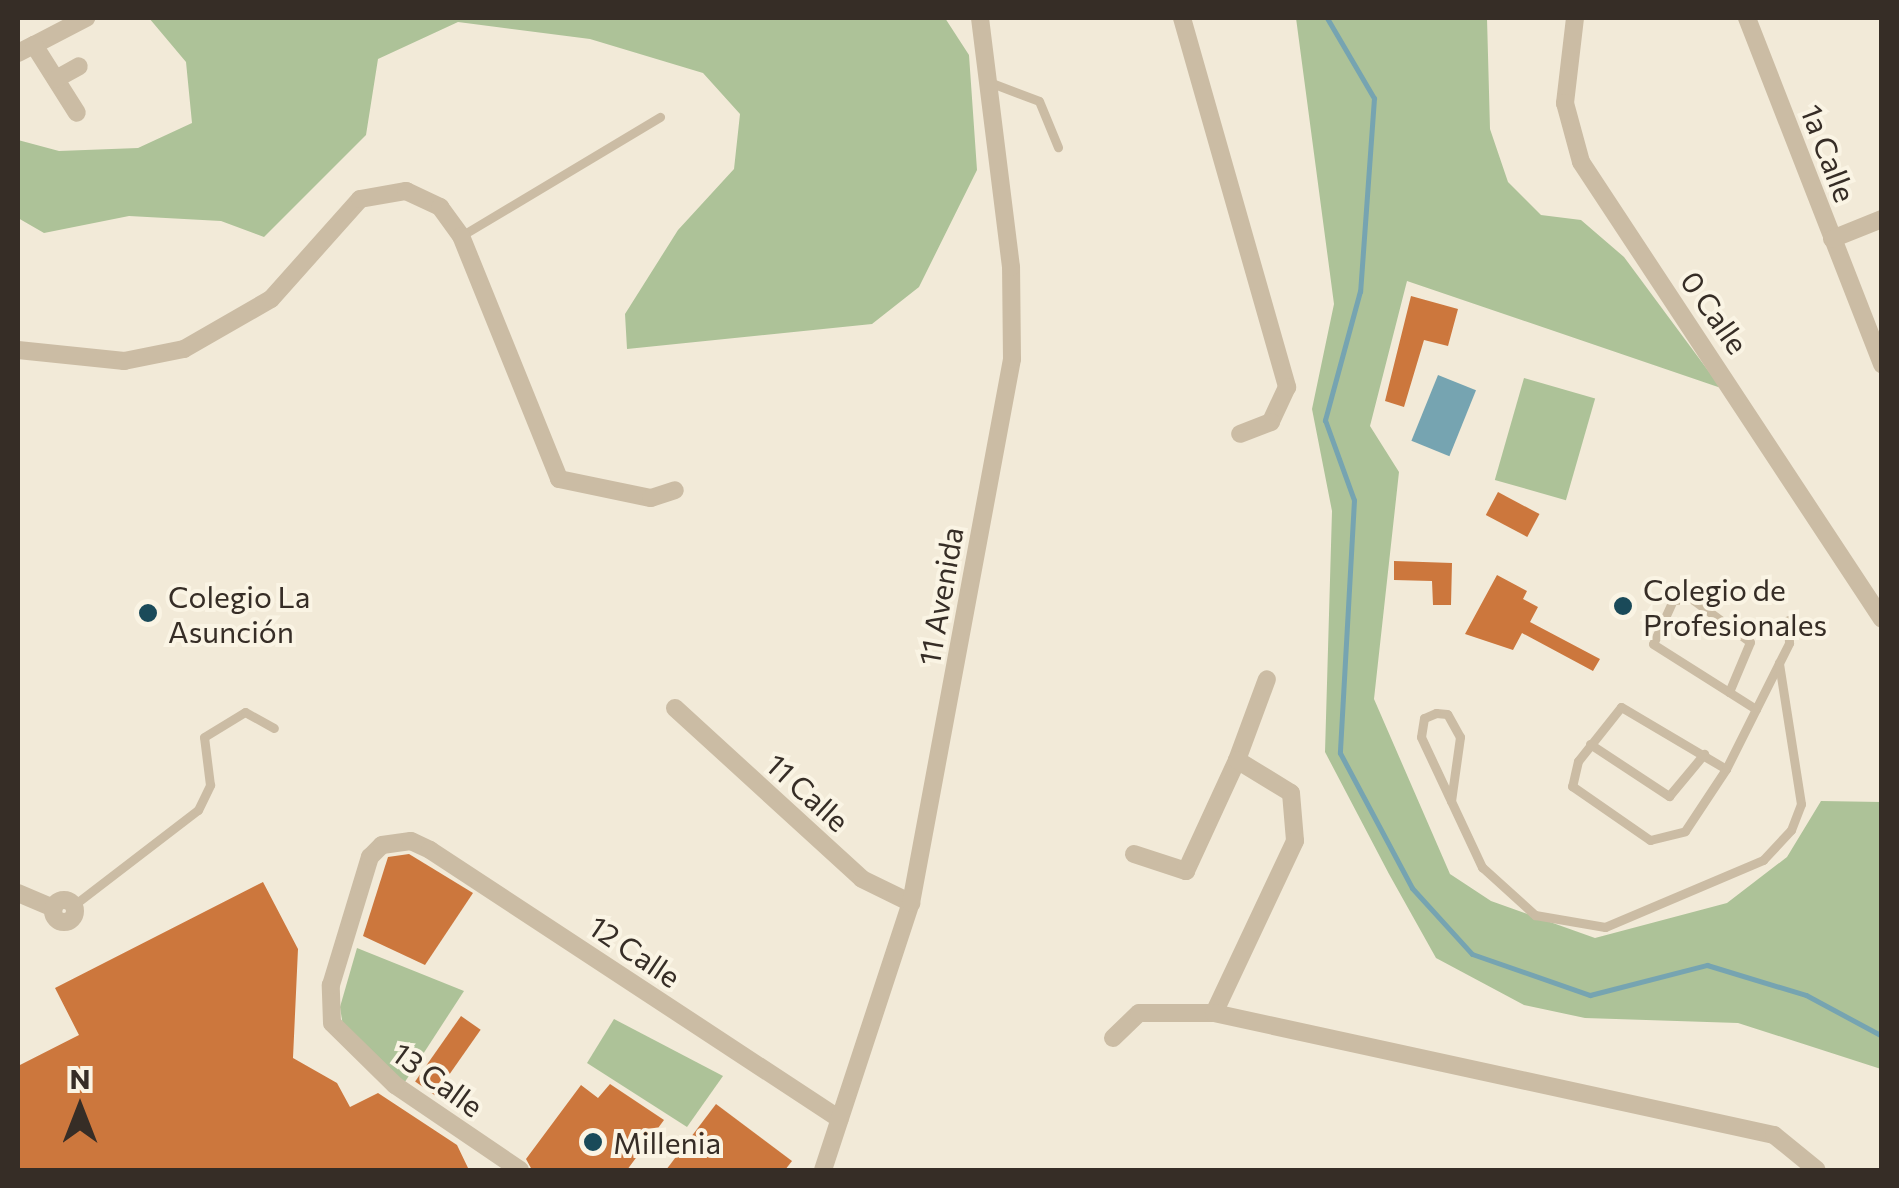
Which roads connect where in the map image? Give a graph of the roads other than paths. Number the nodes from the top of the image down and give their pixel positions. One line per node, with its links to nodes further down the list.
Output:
1 (86, 18): 6 (street)
2 (980, 18): 9 (street, 11 Avenida)
3 (1182, 18): 18 (street)
4 (1575, 18): 20 (street, 0 Calle)
5 (1746, 18): 15 (street, 1a Calle)
6 (26, 49): 8 (street)
7 (78, 66): 8 (street)
8 (56, 79): 10 (street)
9 (989, 82): 12 (lane); 35 (street, 11 Avenida)
10 (77, 113)
11 (660, 117): 14 (lane)
12 (1058, 146)
13 (1882, 219): 15 (street)
14 (461, 236): 16 (street); 19 (street)
15 (1832, 238): 17 (street, 1a Calle)
16 (18, 350)
17 (1882, 365)
18 (1240, 434)
19 (675, 490)
20 (1882, 619)
21 (1788, 620): 22 (lane)
22 (1779, 664): 26 (lane); 32 (lane)
23 (1267, 679): 30 (street)
24 (1728, 692): 24 (lane); 26 (lane)
25 (676, 708): 35 (street, 11 Calle)
26 (1756, 709): 31 (lane)
27 (274, 728): 36 (lane)
28 (1590, 744): 29 (lane); 29 (lane); 31 (lane)
29 (1704, 754): 31 (lane)
30 (1237, 760): 33 (street); 37 (street)
31 (1726, 769)
32 (1451, 801): 32 (lane)
33 (1134, 854)
34 (18, 893): 36 (street)
35 (911, 903): 40 (street, 11 Avenida)
36 (74, 905)
37 (1214, 1013): 39 (street); 43 (street)
38 (332, 1023): 40 (street, 12 Calle); 41 (street, 13 Calle)
39 (1113, 1038)
40 (839, 1120): 42 (street, 11 Avenida)
41 (520, 1170)
42 (823, 1170)
43 (1817, 1170)

